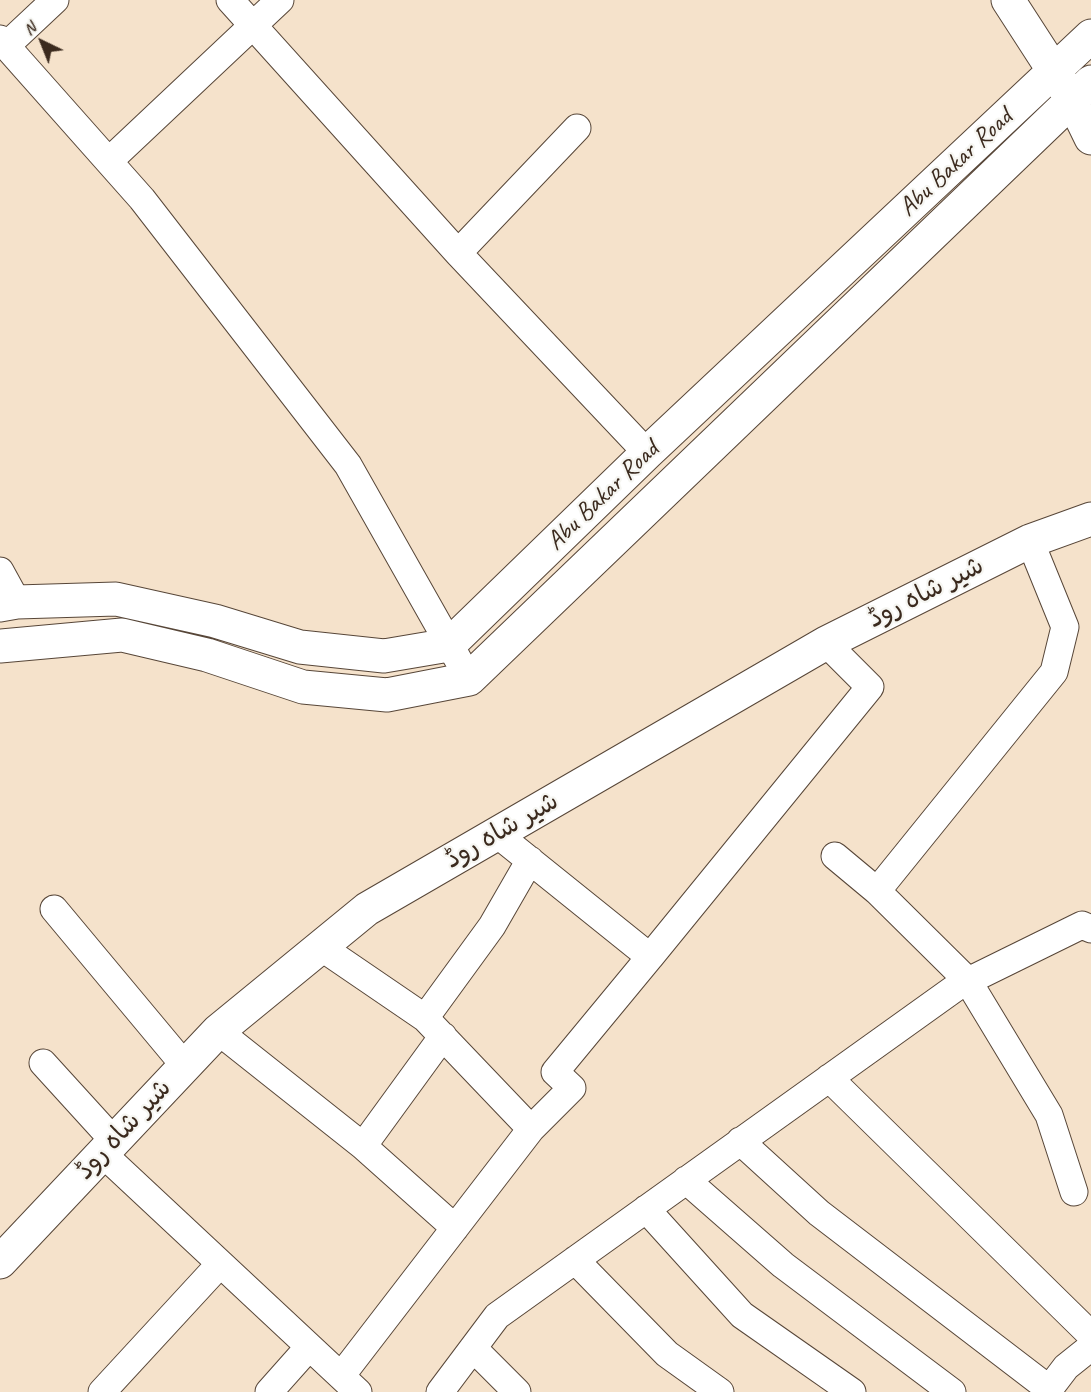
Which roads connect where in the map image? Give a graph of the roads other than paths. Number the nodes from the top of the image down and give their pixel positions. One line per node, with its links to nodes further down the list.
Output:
1 (55, 0): 7 (street)
2 (230, 0): 5 (street)
3 (280, 0): 5 (street)
4 (1008, 0): 8 (main road)
5 (253, 26): 12 (street); 13 (street)
6 (1091, 36): 8 (main road, Abu Bakar Road)
7 (3, 42): 12 (street)
8 (1054, 70): 9 (main road); 14 (main road, Abu Bakar Road)
9 (1082, 91): 11 (main road); 22 (main road, Abu Bakar Road)
10 (577, 128): 13 (street)
11 (1091, 138)
12 (109, 161): 20 (street)
13 (458, 253): 14 (street)
14 (647, 453): 20 (main road, Abu Bakar Road)
15 (1091, 519): 16 (main road, شیر شاہ روڈ)
16 (1030, 541): 19 (main road, شیر شاہ روڈ); 26 (street)
17 (0, 571): 18 (street)
18 (8, 604): 20 (main road)
19 (826, 643): 23 (main road, شیر شاہ روڈ); 30 (street)
20 (449, 645): 22 (street)
21 (0, 646): 22 (main road)
22 (470, 679)
23 (497, 834): 25 (street); 29 (main road, شیر شاہ روڈ)
24 (835, 856): 26 (street)
25 (530, 861): 30 (street); 32 (street)
26 (877, 891): 31 (street)
27 (54, 909): 35 (street)
28 (1091, 928): 31 (street)
29 (321, 947): 32 (street); 33 (main road, شیر شاہ روڈ)
30 (650, 957): 37 (street)
31 (968, 981): 36 (street); 42 (street)
32 (434, 1027): 37 (street); 39 (street)
33 (218, 1031): 35 (main road, شیر شاہ روڈ); 39 (street)
34 (43, 1063): 40 (street)
35 (185, 1066): 40 (main road, شیر شاہ روڈ)
36 (829, 1078): 38 (street); 48 (street)
37 (531, 1129): 44 (street)
38 (740, 1142): 41 (street); 54 (street)
39 (363, 1146): 44 (street)
40 (108, 1147): 46 (main road, شیر شاہ روڈ); 47 (street)
41 (686, 1180): 43 (street); 60 (street)
42 (1074, 1192)
43 (646, 1209): 45 (street); 59 (street)
44 (454, 1228): 52 (street)
45 (575, 1260): 51 (street); 53 (street)
46 (0, 1262)
47 (220, 1264): 49 (street); 55 (street)
48 (1091, 1335)
49 (309, 1347): 52 (street); 56 (street)
50 (1091, 1347): 54 (street)
51 (473, 1348): 57 (street); 58 (street)
52 (349, 1384)
53 (711, 1389)
54 (1048, 1391)
55 (102, 1392)
56 (269, 1392)
57 (440, 1392)
58 (517, 1392)
59 (852, 1392)
60 (952, 1392)

